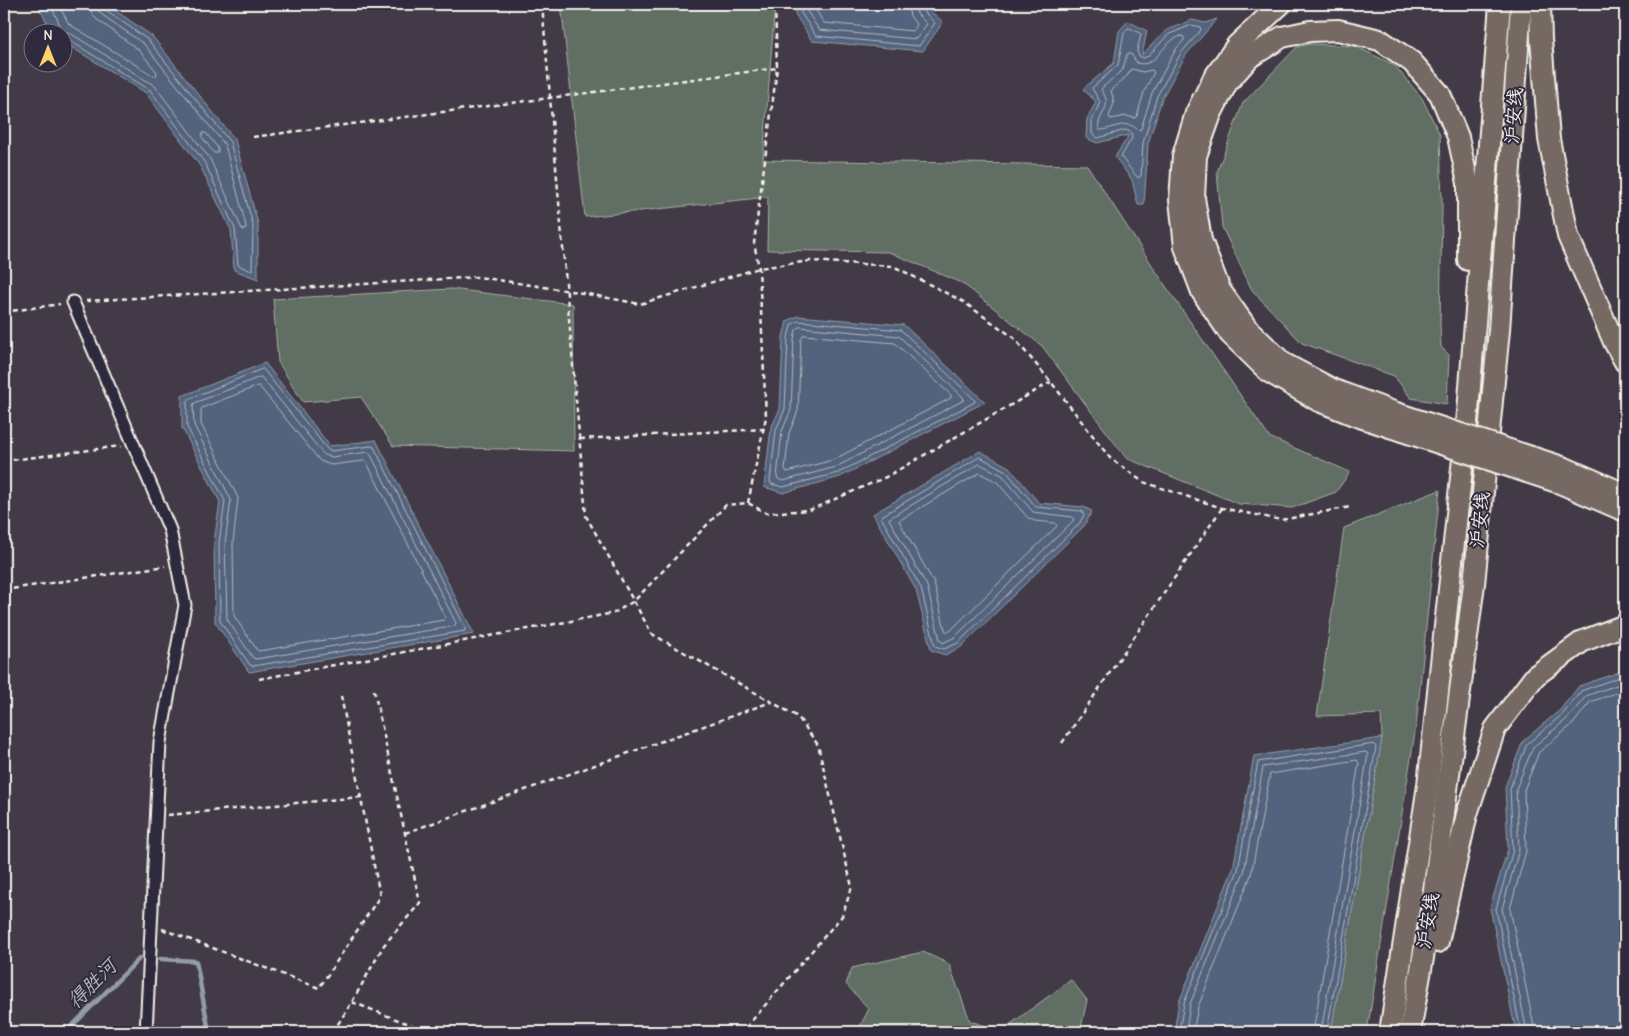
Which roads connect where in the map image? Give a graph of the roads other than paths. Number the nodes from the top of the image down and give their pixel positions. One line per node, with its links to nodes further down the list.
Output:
1 (1281, 4): 8 (highway)
2 (1500, 4): 7 (highway, 沪安线)
3 (1521, 4): 15 (highway, 沪安线)
4 (1540, 4): 6 (highway)
5 (73, 302): 13 (street)
6 (1625, 362)
7 (1468, 412): 8 (highway); 14 (highway, 沪安线)
8 (1393, 420): 9 (highway, bridge)
9 (1563, 475): 10 (highway); 11 (highway)
10 (1625, 494)
11 (1625, 511)
12 (1625, 625): 16 (highway)
13 (146, 1032)
14 (1390, 1032)
15 (1410, 1032)
16 (1419, 1032)

